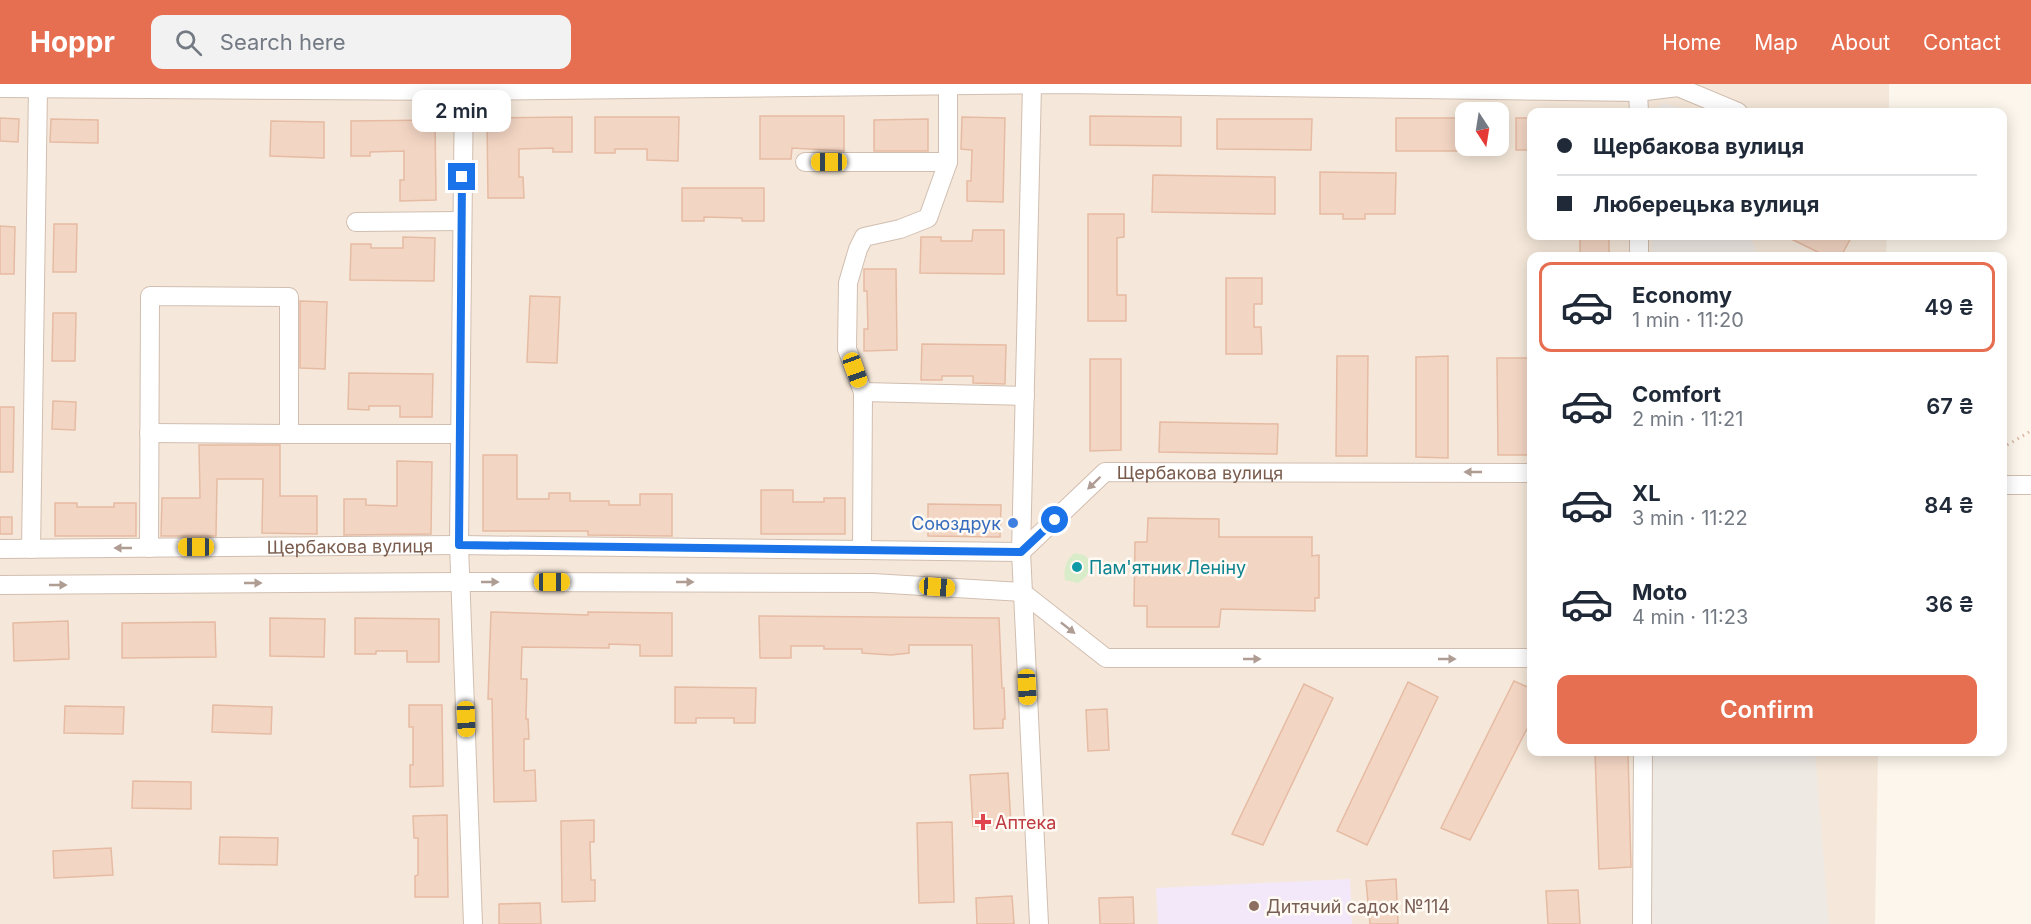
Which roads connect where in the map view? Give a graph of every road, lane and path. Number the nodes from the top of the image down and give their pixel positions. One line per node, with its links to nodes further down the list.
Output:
1 (1032, 84): 2 (street); 4 (street); 15 (street)
2 (948, 86): 3 (street); 11 (street)
3 (464, 87): 6 (street); 12 (street)
4 (1493, 87): 7 (street)
5 (0, 88): 6 (street)
6 (38, 88): 27 (street)
7 (1638, 92): 8 (street); 9 (street)
8 (1639, 108)
9 (1728, 108)
10 (805, 162): 11 (street)
11 (948, 162): 14 (street)
12 (462, 221): 13 (street); 19 (street)
13 (356, 222)
14 (863, 392): 15 (street); 28 (street)
15 (1025, 396): 29 (street)
16 (2031, 431): 20 (path)
17 (149, 433): 18 (street); 18 (street); 25 (street)
18 (289, 434): 19 (street)
19 (460, 434): 24 (street)
20 (2007, 445)
21 (1527, 472): 29 (street, Щербакова вулиця, one-way to 29)
22 (2007, 485): 23 (street)
23 (2031, 485)
24 (459, 545): 25 (street, Щербакова вулиця); 28 (street, Щербакова вулиця); 30 (street)
25 (149, 548): 27 (street, Щербакова вулиця, one-way to 27)
26 (0, 549): 27 (street, Щербакова вулиця)
27 (31, 549)
28 (862, 550): 29 (street, Щербакова вулиця)
29 (1021, 552): 32 (street)
30 (461, 582): 31 (street, Щербакова вулиця, one-way to 30); 32 (street, Щербакова вулиця, one-way to 32); 35 (street)
31 (0, 585)
32 (1022, 592): 33 (street, one-way to 33); 36 (street)
33 (1527, 658)
34 (1643, 756): 37 (street)
35 (473, 924)
36 (1039, 924)
37 (1642, 924)

